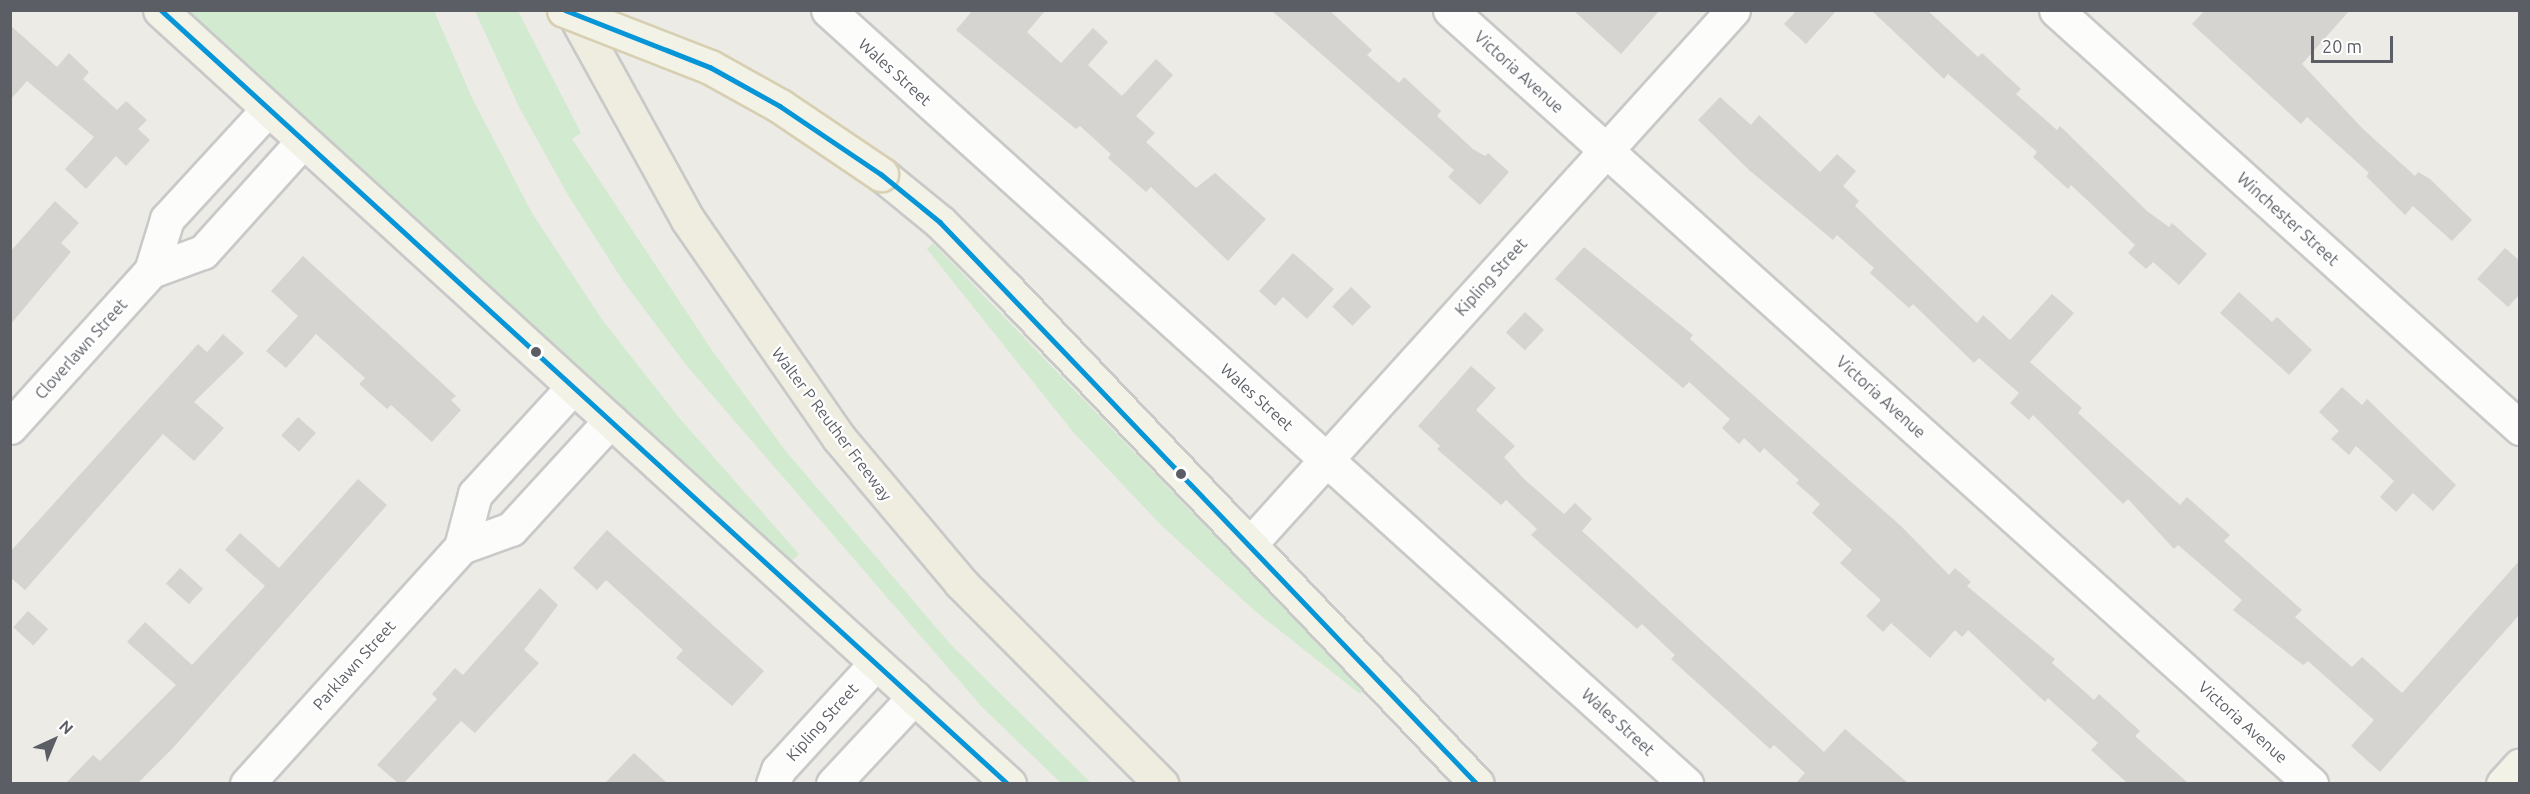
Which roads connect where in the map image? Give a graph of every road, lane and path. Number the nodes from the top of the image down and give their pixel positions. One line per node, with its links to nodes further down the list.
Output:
1 (160, 10): 8 (main road)
2 (564, 10): 17 (main road, bridge)
3 (572, 10): 26 (highway, Walter P Reuther Freeway)
4 (828, 10): 16 (street, Wales Street)
5 (1450, 10): 10 (street, Victoria Avenue)
6 (1733, 10): 10 (street, Kipling Street)
7 (2056, 10): 15 (street, Winchester Street)
8 (268, 109): 9 (main road); 11 (street, Cloverlawn Street)
9 (302, 142): 11 (street, Cloverlawn Street); 12 (main road)
10 (1605, 150): 16 (street, Kipling Street); 29 (street, Victoria Avenue)
11 (151, 272): 14 (street, Cloverlawn Street)
12 (573, 387): 13 (main road); 18 (street, Parklawn Street)
13 (610, 421): 18 (street, Parklawn Street); 19 (main road)
14 (10, 427)
15 (2520, 428)
16 (1327, 460): 17 (street, Kipling Street); 28 (street, Wales Street)
17 (1250, 544): 27 (main road)
18 (461, 547): 22 (street, Parklawn Street)
19 (876, 663): 20 (main road); 23 (street, Kipling Street)
20 (914, 697): 24 (street); 25 (main road)
21 (2520, 765): 30 (main road)
22 (247, 783)
23 (773, 783)
24 (833, 783)
25 (1010, 783)
26 (1161, 783)
27 (1477, 783)
28 (1686, 783)
29 (2311, 783)
30 (2503, 783)

